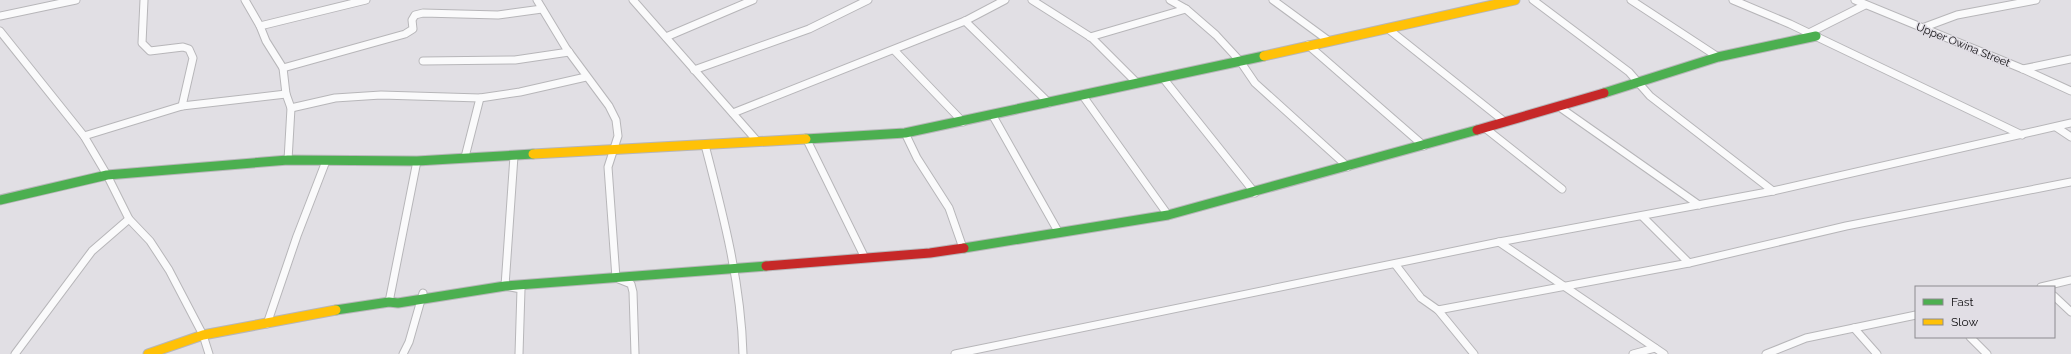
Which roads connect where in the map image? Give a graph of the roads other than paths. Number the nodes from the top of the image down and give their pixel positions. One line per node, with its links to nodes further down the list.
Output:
1 (76, 0): 22 (street)
2 (144, 0): 51 (street)
3 (245, 0): 24 (street)
4 (366, 0): 24 (street)
5 (537, 0): 20 (street)
6 (633, 0): 29 (street)
7 (753, 0): 29 (street)
8 (868, 0): 41 (street)
9 (1006, 0): 23 (street)
10 (1032, 0): 30 (street)
11 (1170, 0): 21 (street)
12 (1273, 0): 31 (street)
13 (1515, 0): 25 (street)
14 (1533, 0): 45 (street)
15 (1631, 0): 35 (street)
16 (1733, 0): 28 (street)
17 (1855, 0): 19 (street, Upper Owina Street)
18 (2036, 0): 26 (street)
19 (1865, 5): 26 (street, Upper Owina Street); 28 (street)
20 (542, 9): 34 (street); 39 (street)
21 (1186, 9): 30 (street); 38 (street)
22 (0, 16)
23 (965, 21): 33 (street); 50 (street)
24 (260, 26): 39 (street)
25 (1387, 28): 31 (street); 57 (street)
26 (1922, 28): 40 (street, Upper Owina Street)
27 (0, 31): 63 (street)
28 (1813, 35): 35 (street); 62 (street)
29 (666, 37): 41 (street)
30 (1090, 37): 44 (street)
31 (1329, 41): 32 (street)
32 (1308, 46): 38 (street); 68 (street)
33 (894, 50): 54 (street); 56 (street)
34 (569, 52): 37 (street); 42 (street)
35 (1718, 57): 45 (street)
36 (2071, 59): 40 (street)
37 (423, 61)
38 (1240, 61): 43 (street); 75 (street)
39 (283, 68): 47 (street)
40 (2023, 69): 46 (street, Upper Owina Street)
41 (694, 70): 54 (street)
42 (586, 77): 49 (street); 69 (street)
43 (1163, 78): 44 (street); 80 (street)
44 (1137, 83): 48 (street)
45 (1638, 83): 52 (street); 79 (street)
46 (2071, 91)
47 (286, 94): 51 (street); 53 (street)
48 (1084, 96): 50 (street); 83 (street)
49 (480, 98): 53 (street); 71 (street)
50 (1049, 103): 55 (street)
51 (182, 106): 63 (street)
52 (1558, 106): 57 (street); 82 (street)
53 (291, 108): 72 (street)
54 (733, 113): 66 (street)
55 (993, 116): 56 (street); 86 (street)
56 (963, 122): 61 (street)
57 (1505, 122): 60 (street)
58 (2071, 123): 59 (street)
59 (2056, 127): 62 (street); 64 (street)
60 (1485, 128): 68 (street); 78 (street)
61 (905, 133): 65 (street); 88 (street)
62 (2022, 135): 79 (street)
63 (84, 136): 76 (street)
64 (2071, 136)
65 (806, 138): 66 (street); 89 (street)
66 (758, 142): 67 (street)
67 (705, 145): 69 (street); 92 (street)
68 (1424, 146): 75 (street)
69 (615, 150): 70 (street); 93 (street)
70 (514, 156): 71 (street); 96 (street)
71 (465, 157): 74 (street)
72 (288, 160): 73 (street); 76 (street)
73 (326, 161): 74 (street); 104 (street)
74 (417, 161): 100 (street)
75 (1348, 167): 80 (street)
76 (107, 175): 81 (street); 85 (street)
77 (2071, 182): 90 (street)
78 (1562, 190)
79 (1773, 192): 82 (street)
80 (1255, 193): 83 (street)
81 (0, 200)
82 (1699, 205): 84 (street)
83 (1168, 215): 86 (street)
84 (1642, 216): 87 (street); 90 (street)
85 (129, 219): 106 (street); 109 (street)
86 (1059, 233): 88 (street)
87 (1499, 242): 91 (street); 95 (street)
88 (963, 248): 89 (street)
89 (865, 258): 92 (street)
90 (1689, 263): 95 (street)
91 (1395, 264): 101 (street); 116 (street)
92 (736, 267): 93 (street); 115 (street)
93 (616, 278): 96 (street); 114 (street)
94 (2071, 280): 97 (street)
95 (1562, 285): 101 (street); 108 (street)
96 (505, 286): 100 (street); 113 (street)
97 (2047, 286)
98 (423, 293): 112 (street)
99 (2055, 297): 102 (street)
100 (390, 302): 104 (street)
101 (1438, 310): 117 (street)
102 (2071, 312)
103 (1915, 316): 105 (street)
104 (267, 324): 106 (street)
105 (1854, 328): 120 (street); 121 (street)
106 (203, 335): 110 (street); 111 (street)
107 (1971, 338): 122 (street)
108 (1655, 348): 118 (street); 119 (street)
109 (15, 354)
110 (148, 354)
111 (210, 354)
112 (403, 354)
113 (519, 354)
114 (635, 354)
115 (743, 354)
116 (955, 354)
117 (1474, 354)
118 (1633, 354)
119 (1664, 354)
120 (1766, 354)
121 (1877, 354)
122 (1988, 354)

